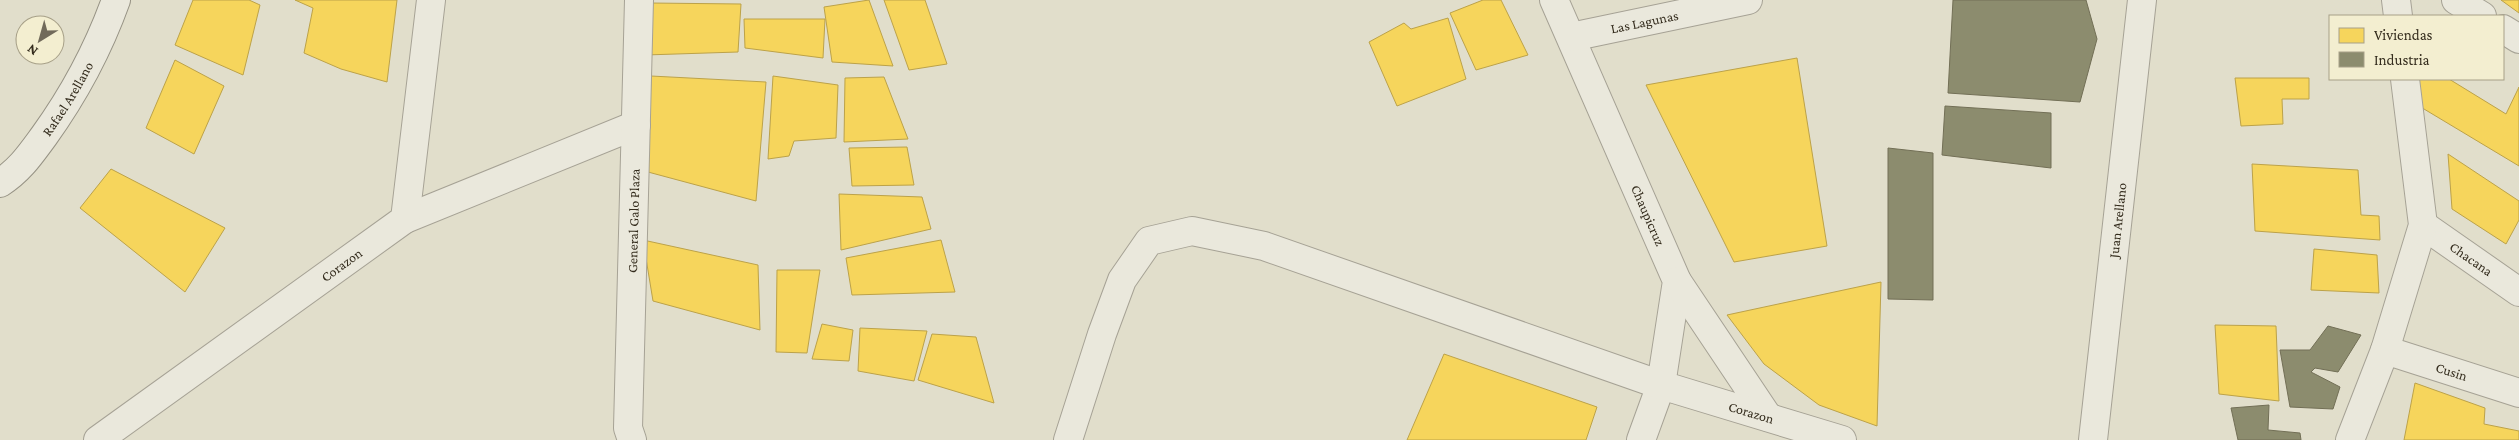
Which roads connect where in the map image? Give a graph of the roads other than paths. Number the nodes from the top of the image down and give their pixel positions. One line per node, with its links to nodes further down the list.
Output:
1 (116, 0): 16 (street, Rafael Arellano)
2 (431, 0): 17 (street)
3 (639, 0): 15 (street, General Galo Plaza)
4 (1554, 0): 12 (street, Chaupicruz)
5 (1748, 0): 12 (street, Las Lagunas)
6 (2142, 0): 30 (street, Juan Arellano)
7 (2396, 0): 9 (street)
8 (2456, 0): 10 (street)
9 (2398, 15)
10 (2480, 15)
11 (2504, 30): 13 (street)
12 (1571, 37): 19 (street, Chaupicruz)
13 (2519, 39)
14 (2405, 80): 18 (street)
15 (636, 124): 17 (street, Corazon); 26 (street, General Galo Plaza)
16 (0, 184)
17 (405, 219): 25 (street, Corazon)
18 (2424, 225): 20 (street, Chacana); 21 (street)
19 (1677, 280): 22 (street); 24 (street, Chaupicruz)
20 (2519, 292)
21 (2386, 350): 23 (street, Cusin); 31 (street)
22 (1661, 385): 24 (street, Corazon); 27 (street, Corazon); 28 (street)
23 (2519, 393)
24 (1768, 417): 29 (street, Corazon)
25 (98, 440)
26 (632, 440)
27 (1068, 440)
28 (1642, 440)
29 (1842, 440)
30 (2093, 440)
31 (2350, 440)

